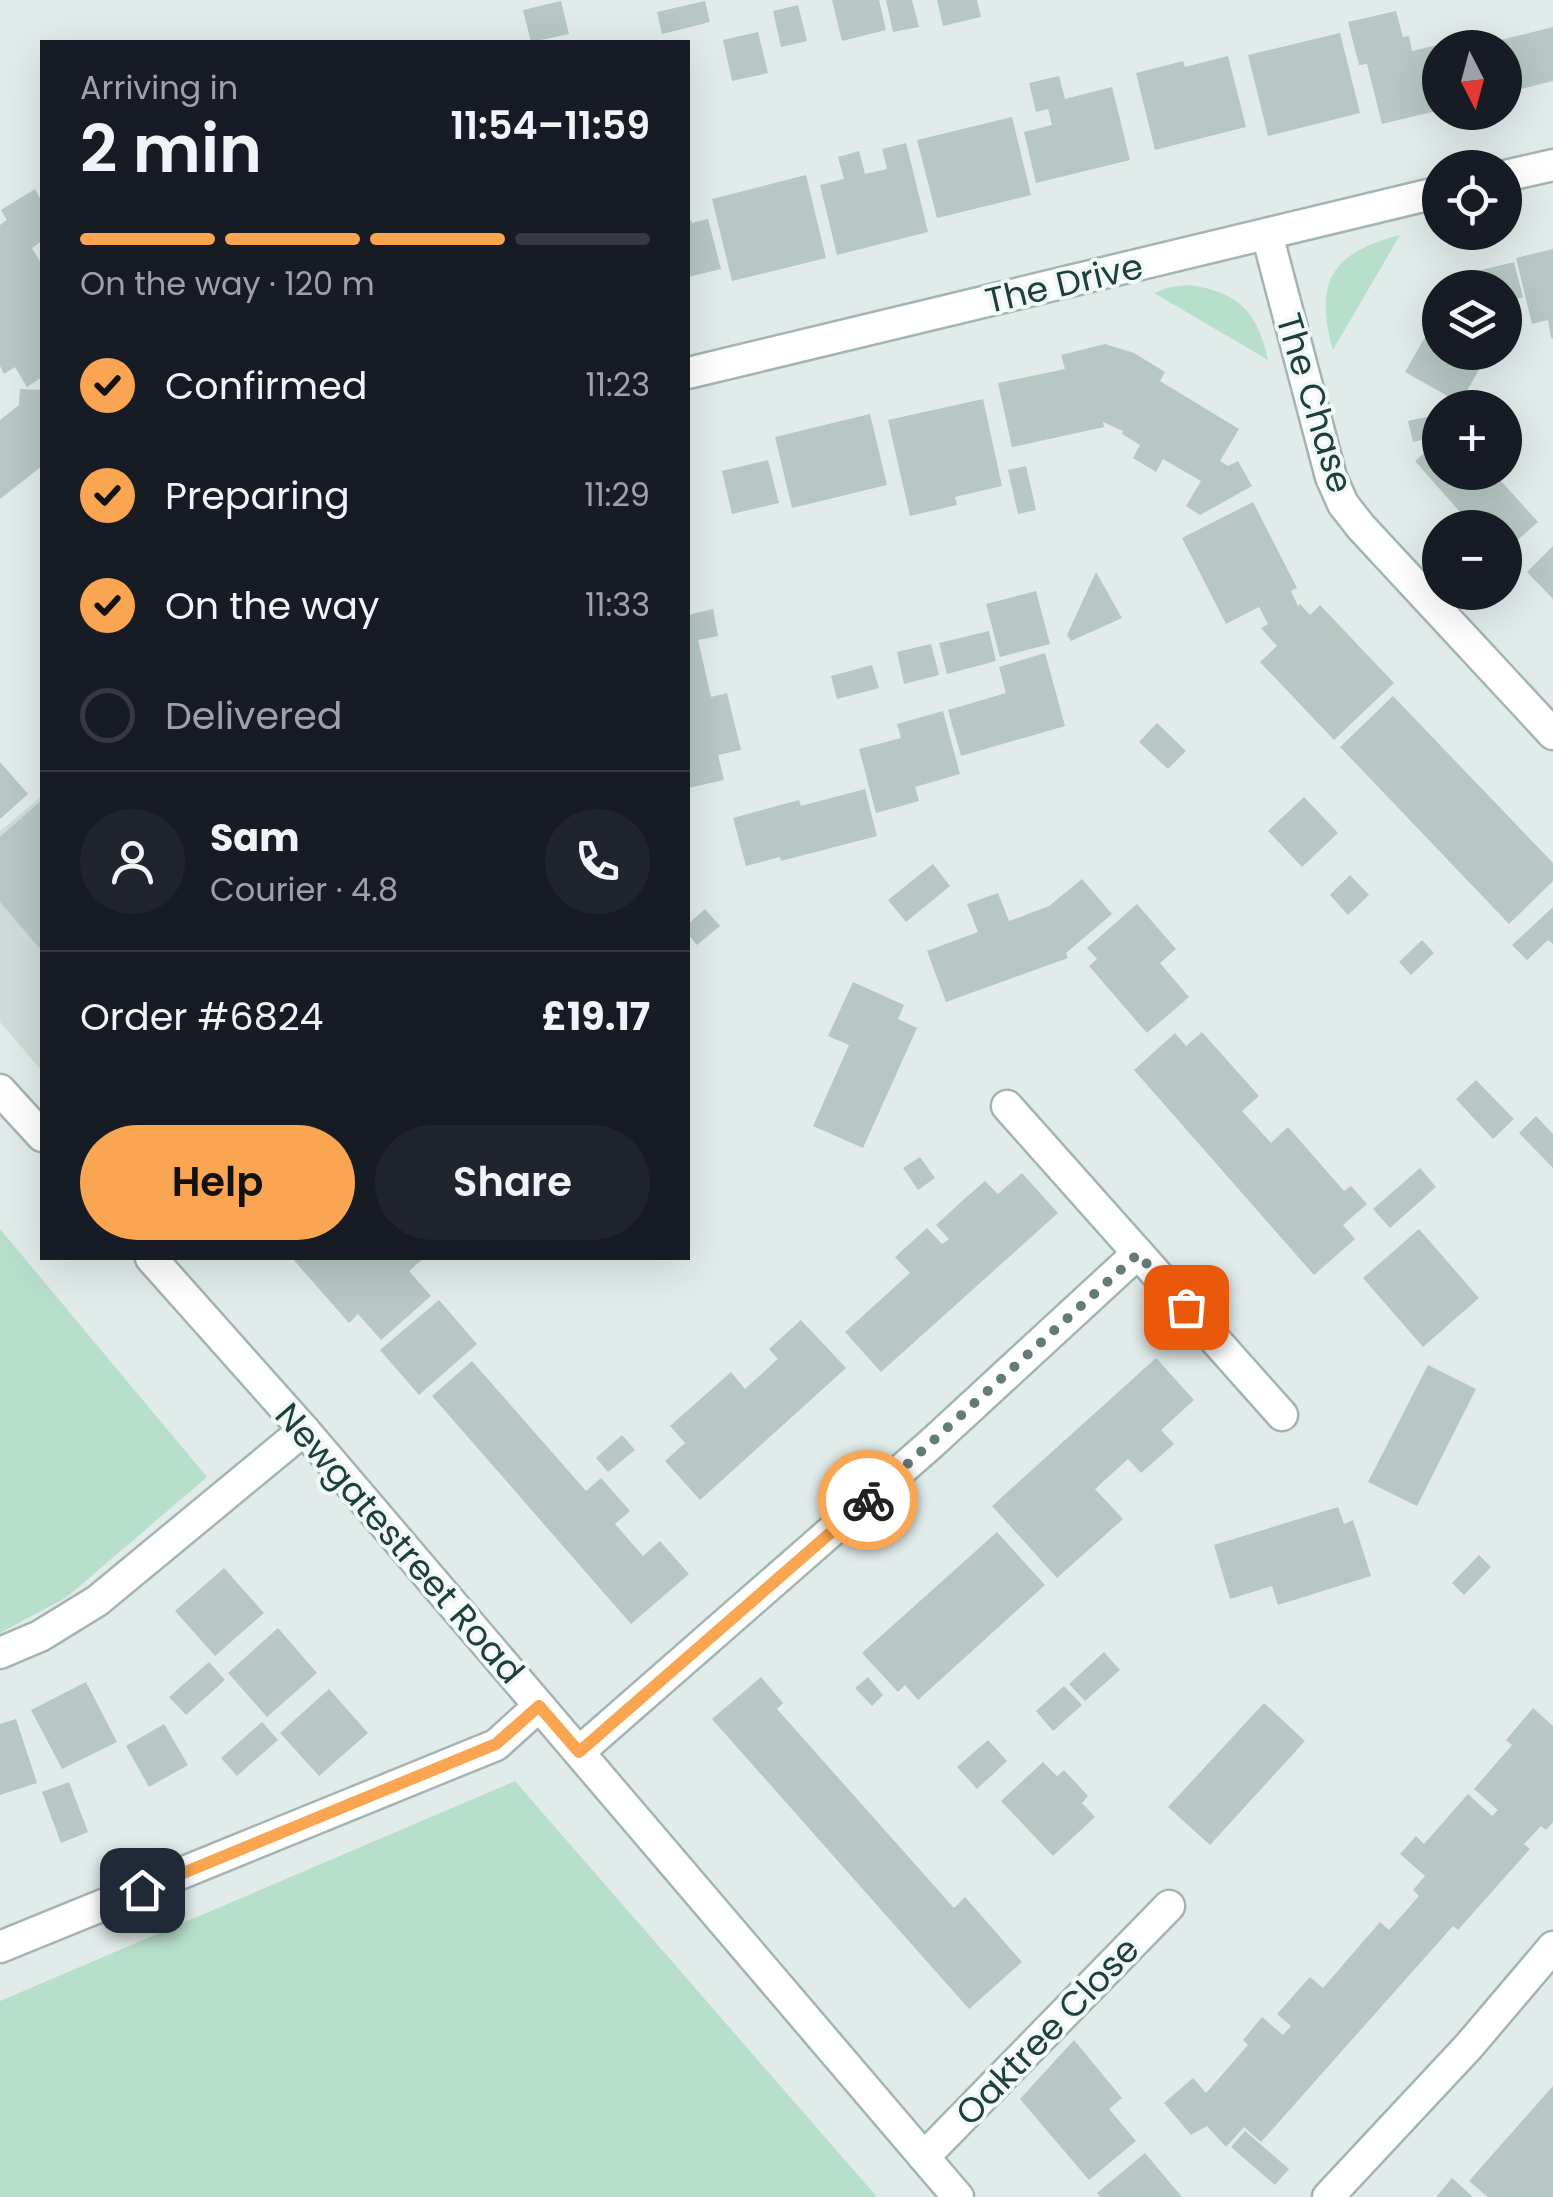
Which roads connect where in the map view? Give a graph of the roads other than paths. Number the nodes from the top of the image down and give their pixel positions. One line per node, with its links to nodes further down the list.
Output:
1 (1553, 165): 2 (street)
2 (1522, 172)
3 (1422, 196): 4 (street, The Drive)
4 (1267, 234): 5 (street, The Drive); 6 (street, The Chase)
5 (690, 372)
6 (1553, 734)
7 (0, 1090): 9 (street)
8 (1007, 1106): 10 (street)
9 (40, 1134)
10 (1138, 1254): 12 (street); 16 (street)
11 (152, 1260): 13 (street, Newgatestreet Road)
12 (1282, 1414)
13 (304, 1430): 14 (street); 15 (street, Newgatestreet Road)
14 (0, 1652)
15 (539, 1706): 16 (street, Newgatestreet Road); 19 (street)
16 (579, 1752): 20 (street, Newgatestreet Road)
17 (1169, 1906): 20 (street, Oaktree Close)
18 (1553, 1947): 21 (street)
19 (0, 1948)
20 (936, 2182)
21 (1328, 2197)

